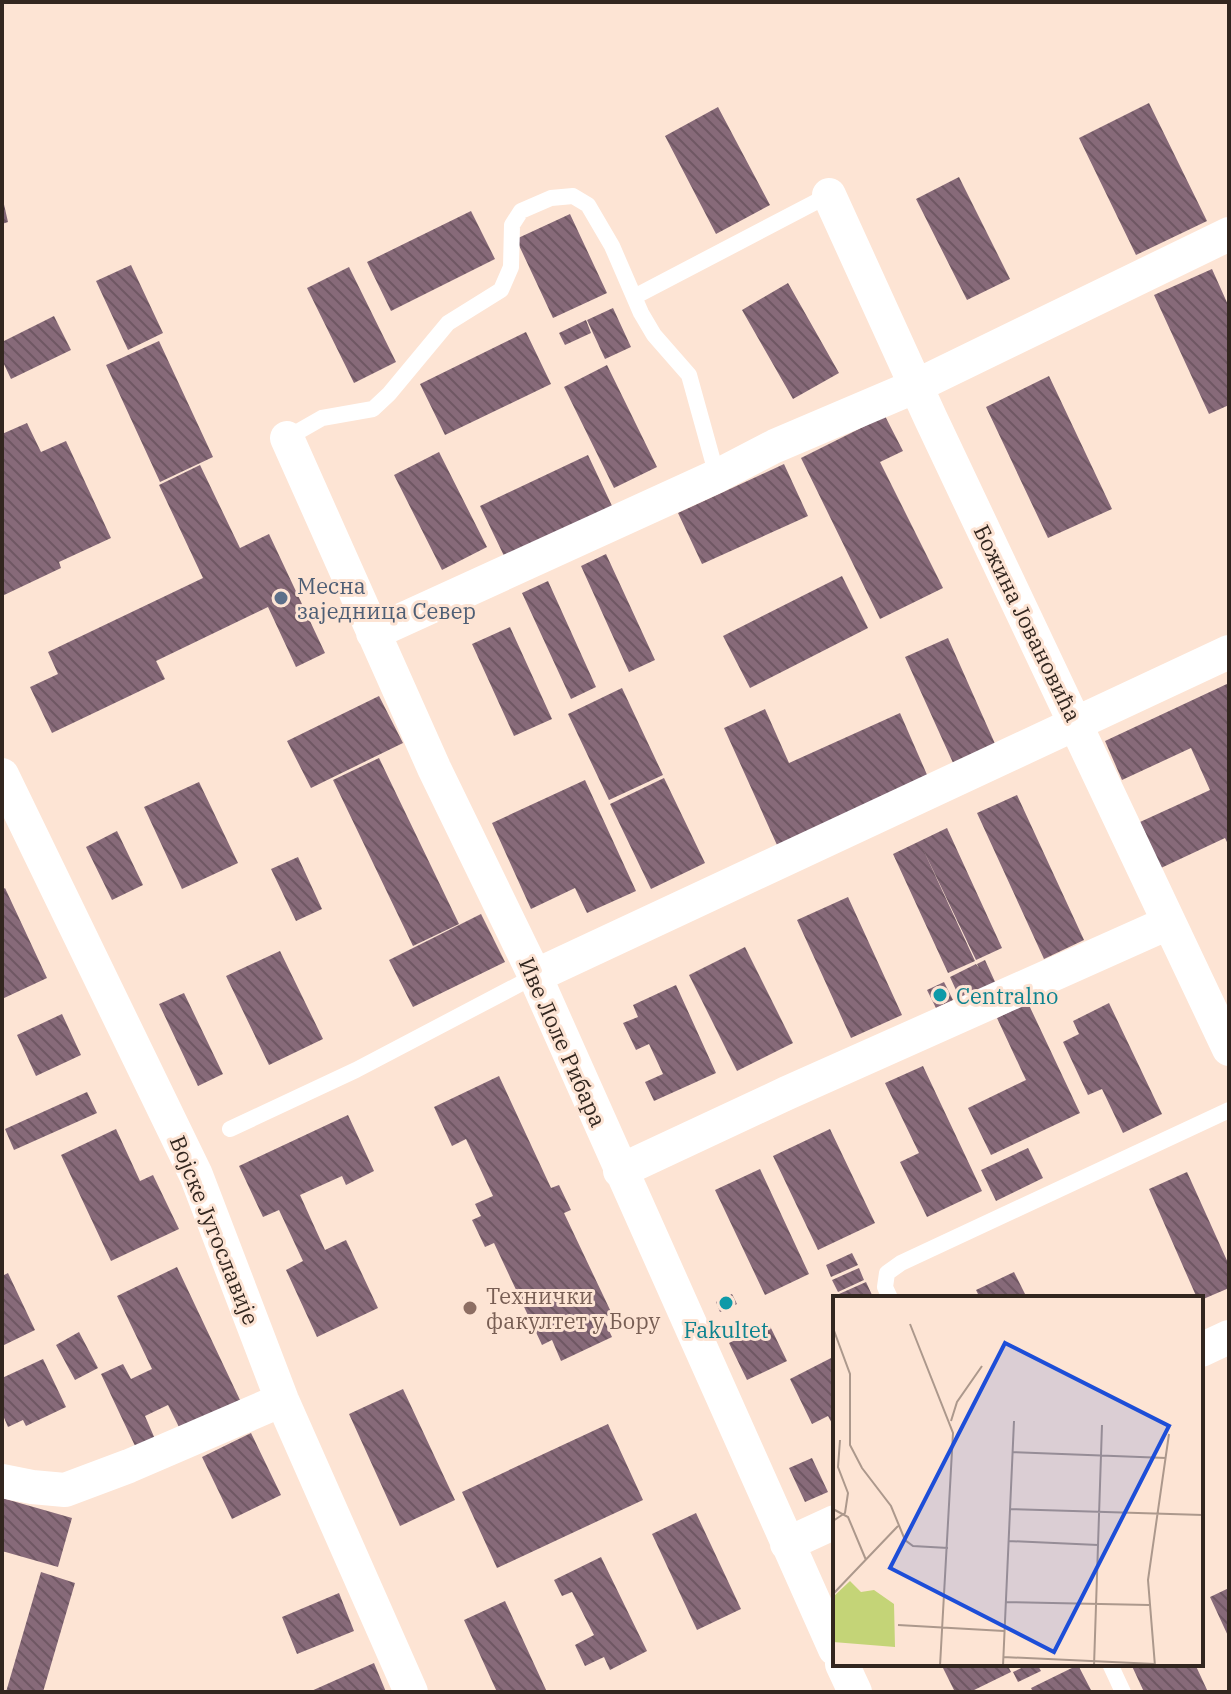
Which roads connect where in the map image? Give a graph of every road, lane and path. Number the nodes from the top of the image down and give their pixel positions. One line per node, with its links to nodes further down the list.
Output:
1 (829, 195): 3 (lane); 4 (street, Божина Јовановића)
2 (1229, 234): 4 (street)
3 (634, 297): 5 (lane); 6 (lane)
4 (916, 386): 6 (street); 9 (street, Божина Јовановића)
5 (287, 438): 7 (street, Иве Лоле Рибара)
6 (717, 476): 7 (street)
7 (373, 633): 12 (street, Иве Лоле Рибара)
8 (1229, 652): 9 (street)
9 (1077, 723): 11 (street, Божина Јовановића); 12 (street)
10 (2, 775): 20 (street, Војске Југославије)
11 (1168, 923): 13 (street, Божина Јовановића); 16 (street)
12 (535, 976): 15 (lane); 16 (street, Иве Лоле Рибара)
13 (1229, 1049)
14 (1229, 1110): 17 (lane)
15 (230, 1129)
16 (620, 1171): 23 (street, Иве Лоле Рибара)
17 (889, 1296)
18 (1229, 1337): 19 (street)
19 (1203, 1349)
20 (282, 1400): 21 (street); 27 (street, Војске Југославије)
21 (2, 1481)
22 (833, 1523): 23 (street)
23 (787, 1544): 24 (street, Иве Лоле Рибара)
24 (833, 1645)
25 (843, 1666): 28 (street)
26 (1111, 1666): 29 (lane)
27 (411, 1692)
28 (855, 1692)
29 (1123, 1692)

